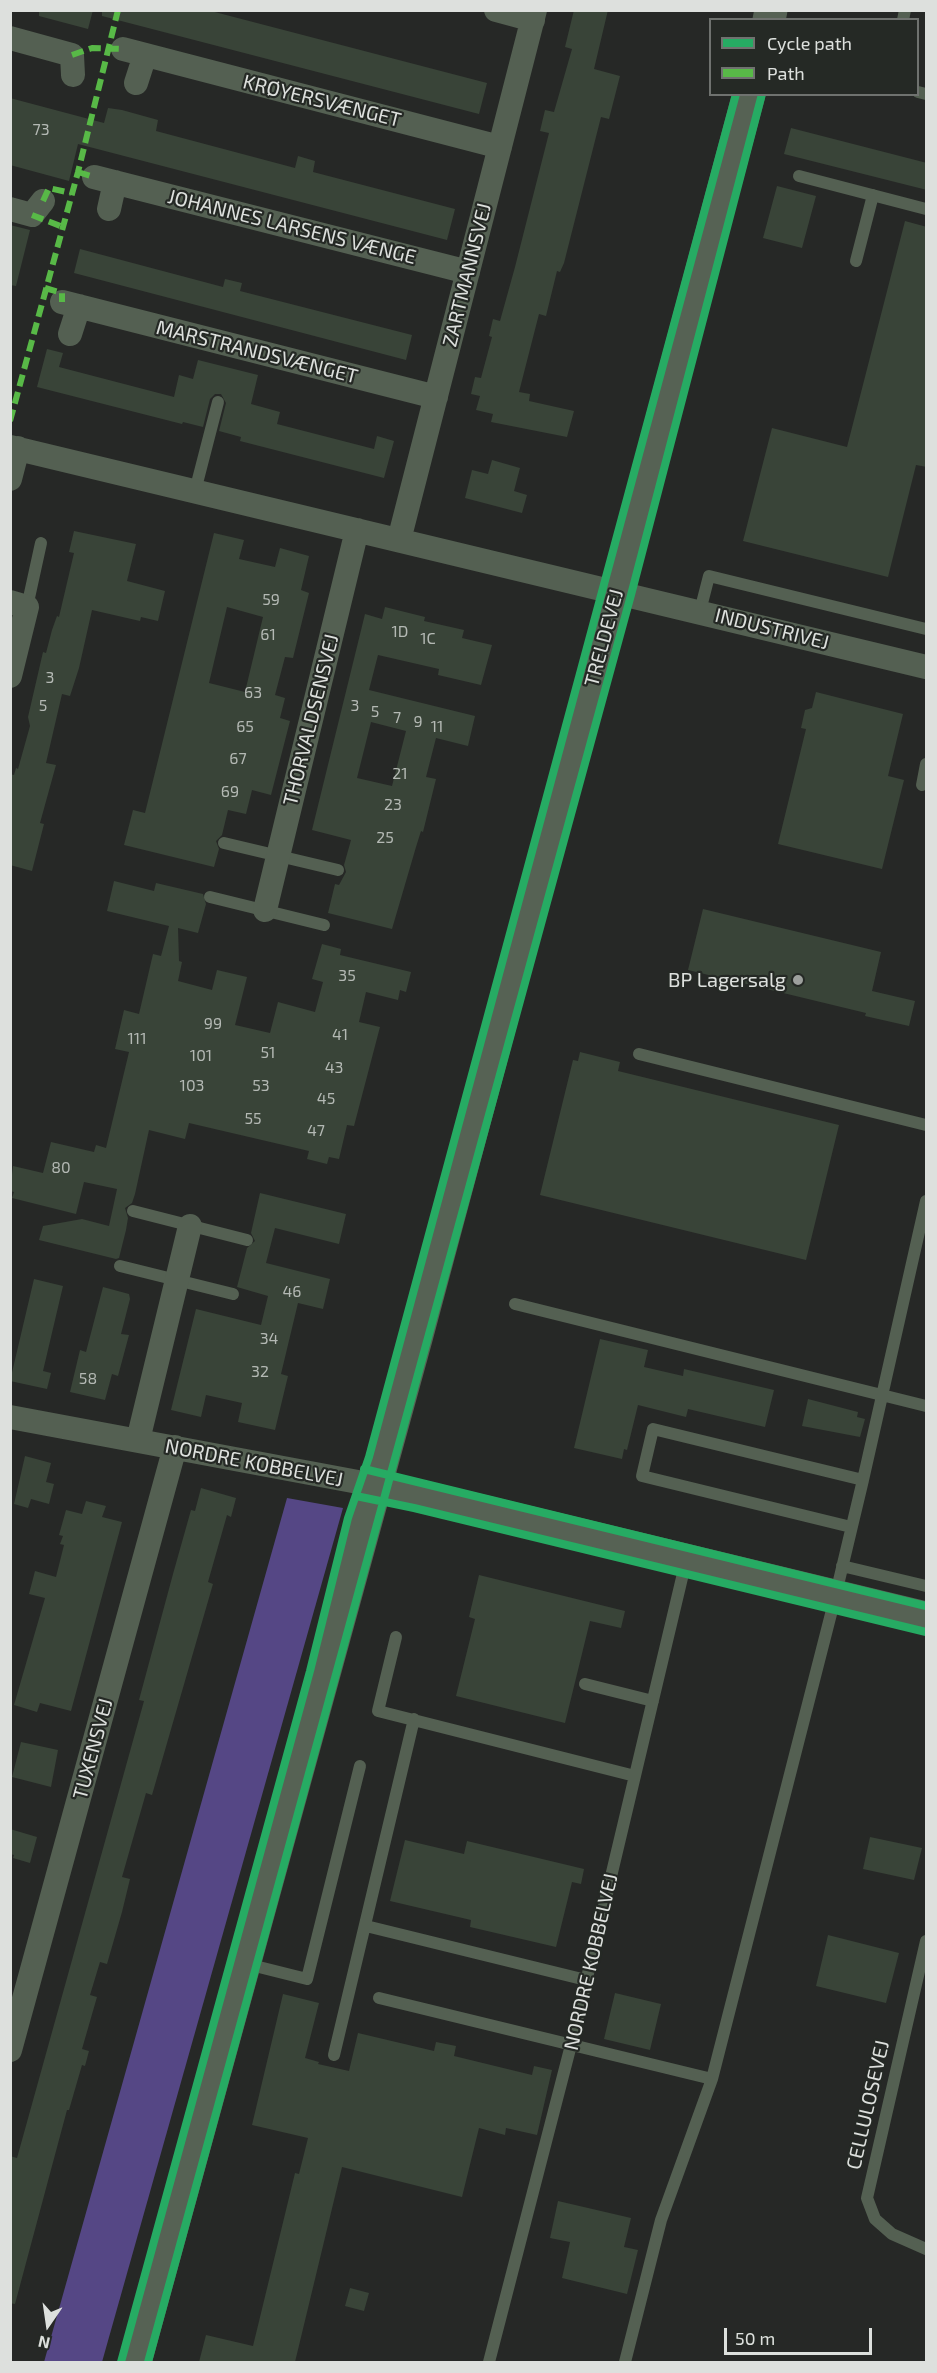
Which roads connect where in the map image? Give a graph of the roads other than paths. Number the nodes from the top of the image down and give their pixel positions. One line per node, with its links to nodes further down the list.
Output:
1 (496, 10): 2 (street)
2 (534, 15): 7 (street, ZARTMANNSVEJ)
3 (10, 38): 4 (street)
4 (73, 75)
5 (136, 83): 7 (street, KRØYERSVÆNGET)
6 (748, 96): 25 (street, TRELDEVEJ)
7 (500, 147): 15 (street, ZARTMANNSVEJ)
8 (799, 176): 9 (lane)
9 (873, 195): 13 (lane); 14 (lane)
10 (43, 201): 11 (street)
11 (10, 209)
12 (109, 209): 15 (street, JOHANNES LARSENS VÆNGE)
13 (927, 209)
14 (856, 261)
15 (468, 272): 17 (street, ZARTMANNSVEJ)
16 (70, 334): 17 (street, MARSTRANDSVÆNGET)
17 (436, 397): 23 (street, ZARTMANNSVEJ)
18 (218, 402): 21 (lane)
19 (14, 448): 20 (street); 21 (street)
20 (10, 479)
21 (195, 491): 22 (street)
22 (357, 530): 23 (street); 34 (street, THORVALDSENSVEJ)
23 (399, 540): 25 (street)
24 (41, 543): 26 (lane)
25 (617, 592): 27 (street, INDUSTRIVEJ); 55 (street, TRELDEVEJ)
26 (19, 604): 30 (street)
27 (700, 611): 28 (lane); 29 (street, INDUSTRIVEJ)
28 (927, 629)
29 (927, 667)
30 (10, 676)
31 (927, 764): 32 (lane)
32 (922, 785)
33 (224, 843): 34 (lane)
34 (278, 856): 35 (lane); 37 (street, THORVALDSENSVEJ)
35 (338, 870)
36 (210, 897): 37 (lane)
37 (265, 910): 38 (lane)
38 (324, 925)
39 (639, 1054): 40 (lane)
40 (927, 1125)
41 (927, 1201): 49 (lane)
42 (133, 1211): 43 (lane)
43 (189, 1226): 44 (lane); 46 (street, NORDRE KOBBELVEJ)
44 (247, 1240)
45 (120, 1266): 46 (lane)
46 (176, 1280): 47 (lane); 52 (street, NORDRE KOBBELVEJ)
47 (233, 1294)
48 (515, 1304): 49 (lane)
49 (883, 1395): 50 (lane); 54 (lane)
50 (927, 1406)
51 (10, 1417): 52 (street, NORDRE KOBBELVEJ)
52 (138, 1440): 53 (street, NORDRE KOBBELVEJ)
53 (176, 1448): 55 (street, NORDRE KOBBELVEJ); 70 (street, TUXENSVEJ)
54 (863, 1480): 56 (lane); 56 (lane)
55 (374, 1485): 57 (street, NORDRE KOBBELVEJ); 69 (street, TRELDEVEJ)
56 (851, 1527): 58 (lane)
57 (686, 1560): 58 (street, NORDRE KOBBELVEJ); 63 (lane, NORDRE KOBBELVEJ)
58 (838, 1581): 59 (lane); 60 (street, NORDRE KOBBELVEJ); 76 (lane)
59 (927, 1586)
60 (927, 1618)
61 (396, 1637): 64 (lane)
62 (585, 1684): 63 (lane)
63 (653, 1701): 66 (lane, NORDRE KOBBELVEJ)
64 (414, 1719): 66 (lane); 67 (lane)
65 (360, 1766): 69 (lane)
66 (635, 1776): 71 (lane, NORDRE KOBBELVEJ)
67 (366, 1926): 71 (lane); 75 (lane)
68 (927, 1941): 77 (lane, CELLULOSEVEJ)
69 (246, 1964): 78 (street, TRELDEVEJ)
70 (22, 1967): 74 (street, TUXENSVEJ)
71 (586, 1980): 73 (lane, NORDRE KOBBELVEJ)
72 (379, 1998): 73 (lane)
73 (571, 2045): 76 (lane); 79 (lane, NORDRE KOBBELVEJ)
74 (10, 2050)
75 (334, 2055)
76 (712, 2079): 80 (lane)
77 (927, 2249)
78 (135, 2362)
79 (489, 2362)
80 (625, 2362)

